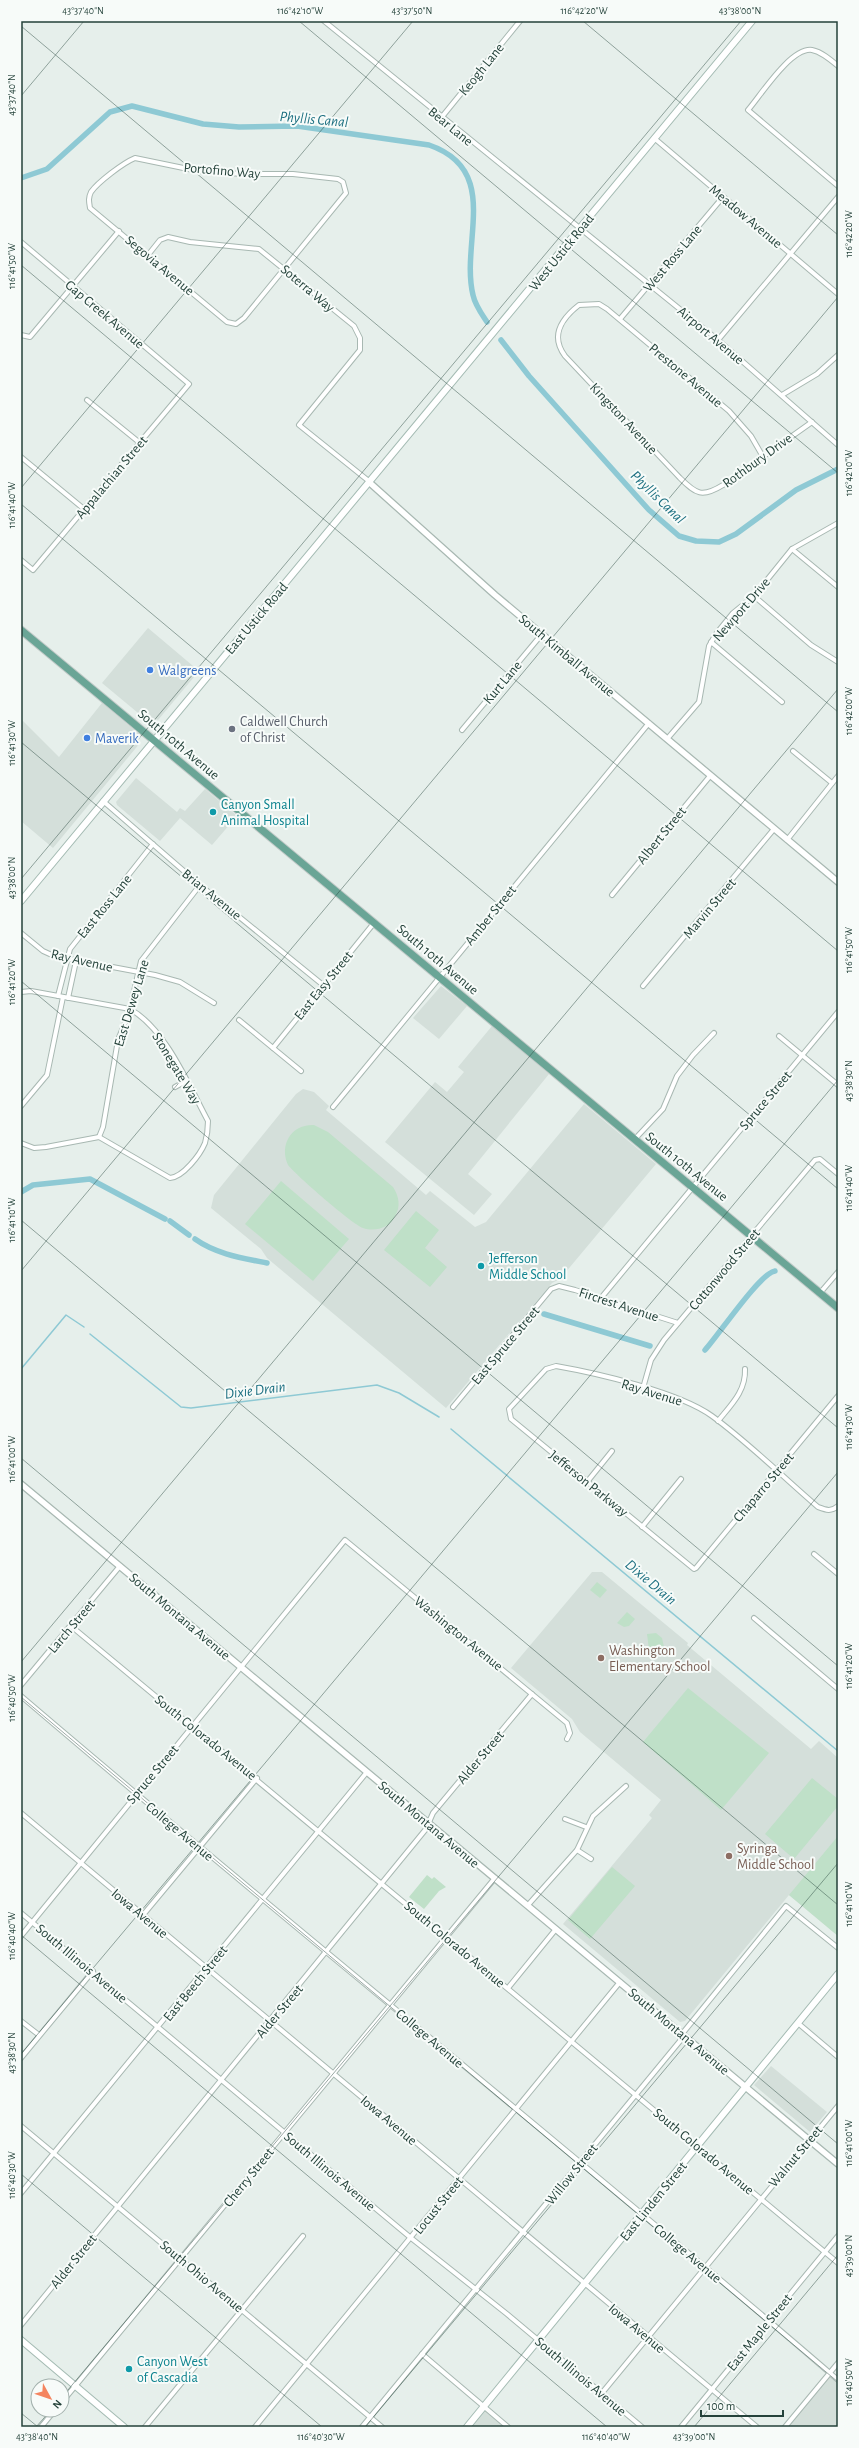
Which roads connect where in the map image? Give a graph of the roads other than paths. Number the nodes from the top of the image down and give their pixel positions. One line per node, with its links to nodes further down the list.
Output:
1 (324, 21): 5 (street, Bear Lane)
2 (520, 21): 5 (street, Keogh Lane)
3 (752, 21): 6 (main road, West Ustick Road)
4 (838, 66): 7 (street)
5 (441, 118): 11 (street, Bear Lane)
6 (654, 138): 8 (street, Meadow Avenue); 11 (main road, West Ustick Road)
7 (838, 186)
8 (723, 196): 14 (street, Meadow Avenue); 17 (street, West Ross Lane)
9 (838, 197): 14 (street)
10 (88, 201): 12 (street, Segovia Avenue); 16 (street, Portofino Way)
11 (580, 229): 17 (street, Airport Avenue); 34 (main road, West Ustick Road)
12 (120, 231): 15 (street, Segovia Avenue); 18 (street)
13 (21, 242): 18 (street, Gap Creek Avenue)
14 (791, 254): 19 (street, Meadow Avenue); 23 (street)
15 (148, 255): 16 (street, Soterra Way); 16 (street, Segovia Avenue)
16 (285, 268): 29 (street, Soterra Way)
17 (650, 285): 20 (street, West Ross Lane); 23 (street, Airport Avenue)
18 (72, 286): 21 (street); 25 (street, Gap Creek Avenue)
19 (838, 294)
20 (620, 319): 22 (street, Prestone Avenue); 32 (street, Prestone Avenue)
21 (21, 334)
22 (557, 337): 35 (street, Kingston Avenue)
23 (718, 340): 26 (street, Airport Avenue)
24 (838, 355): 26 (street)
25 (190, 384): 30 (street, Appalachian Street)
26 (782, 395): 28 (street, Airport Avenue)
27 (87, 400): 30 (street)
28 (812, 422): 31 (street, Airport Avenue); 32 (street, Rothbury Drive)
29 (299, 425): 34 (street, South Kimball Avenue)
30 (140, 443): 36 (street, Appalachian Street)
31 (838, 445)
32 (762, 455): 35 (street, Rothbury Drive)
33 (21, 457): 36 (street)
34 (370, 483): 43 (street, South Kimball Avenue); 50 (main road, East Ustick Road)
35 (700, 493)
36 (84, 508): 39 (street, Appalachian Street)
37 (838, 523): 38 (street, Newport Drive)
38 (792, 550): 40 (street); 41 (street, Newport Drive)
39 (21, 560)
40 (838, 587)
41 (754, 596): 44 (street, Newport Drive); 45 (street)
42 (21, 630): 50 (main road, South 10th Avenue)
43 (542, 634): 47 (street, South Kimball Avenue); 48 (street, Kurt Lane)
44 (711, 642): 46 (street); 49 (street, Newport Drive)
45 (838, 662)
46 (782, 702)
47 (649, 723): 49 (street, South Kimball Avenue); 68 (street, Amber Street)
48 (462, 730)
49 (667, 739): 52 (street, South Kimball Avenue)
50 (153, 740): 55 (main road, East Ustick Road); 63 (main road, South 10th Avenue)
51 (793, 751): 54 (street)
52 (710, 776): 56 (street, South Kimball Avenue); 61 (street, Albert Street)
53 (838, 776): 54 (street)
54 (832, 783): 57 (street)
55 (103, 801): 58 (street, Brian Avenue); 62 (main road, East Ustick Road)
56 (774, 829): 57 (street, South Kimball Avenue); 70 (street, Marvin Street)
57 (787, 840): 59 (street, South Kimball Avenue)
58 (153, 844): 60 (street, Brian Avenue); 65 (street, East Ross Lane)
59 (838, 882)
60 (200, 885): 67 (street, East Dewey Lane); 69 (street, Brian Avenue)
61 (612, 895)
62 (21, 901)
63 (374, 923): 68 (main road, South 10th Avenue); 69 (street, East Easy Street)
64 (21, 933): 65 (street, Ray Avenue)
65 (66, 959): 66 (street, Ray Avenue); 72 (street, East Ross Lane)
66 (76, 961): 67 (street, Ray Avenue); 72 (street, East Ross Lane)
67 (138, 972): 73 (street, Ray Avenue); 74 (street, East Dewey Lane)
68 (439, 977): 86 (street, Amber Street); 88 (main road, South 10th Avenue)
69 (323, 985): 79 (street, East Easy Street)
70 (643, 986)
71 (21, 992): 72 (street, Stonegate Way)
72 (62, 997): 74 (street, Stonegate Way); 85 (street, East Ross Lane)
73 (214, 1003)
74 (130, 1009): 82 (street, Stonegate Way); 87 (street, East Dewey Lane)
75 (838, 1012): 80 (street, Spruce Street)
76 (239, 1020): 79 (street)
77 (714, 1033): 88 (street)
78 (779, 1036): 80 (street)
79 (273, 1048): 81 (street)
80 (802, 1056): 83 (street); 91 (street, Spruce Street)
81 (301, 1071)
82 (186, 1081): 84 (street); 87 (street, Stonegate Way)
83 (838, 1085)
84 (175, 1087)
85 (21, 1106)
86 (333, 1107)
87 (99, 1137): 89 (street)
88 (634, 1140): 91 (main road, South 10th Avenue)
89 (21, 1143)
90 (838, 1174): 92 (street, Cottonwood Street)
91 (692, 1187): 92 (main road, South 10th Avenue); 96 (street)
92 (752, 1236): 95 (main road, South 10th Avenue); 98 (street, Cottonwood Street)
93 (838, 1272): 95 (street)
94 (558, 1286): 96 (street, Fircrest Avenue); 103 (street, East Spruce Street)
95 (820, 1293): 97 (main road, South 10th Avenue)
96 (601, 1298): 98 (street, Fircrest Avenue)
97 (838, 1308)
98 (678, 1323): 100 (street, Cottonwood Street)
99 (745, 1369): 104 (street)
100 (643, 1388): 102 (street, Ray Avenue); 104 (street, Ray Avenue)
101 (838, 1396): 106 (street, Chaparro Street)
102 (518, 1398): 108 (street, Jefferson Parkway)
103 (453, 1407)
104 (718, 1421): 106 (street, Ray Avenue)
105 (612, 1451): 108 (street)
106 (776, 1471): 110 (street, Ray Avenue); 114 (street, Chaparro Street)
107 (681, 1479): 111 (street)
108 (587, 1482): 111 (street, Jefferson Parkway)
109 (21, 1484): 115 (street, South Montana Avenue)
110 (838, 1506)
111 (642, 1526): 114 (street, Jefferson Parkway)
112 (345, 1540): 119 (street, Spruce Street); 122 (street, Washington Avenue)
113 (814, 1554): 116 (street)
114 (685, 1563)
115 (120, 1566): 118 (street, Larch Street); 119 (street, South Montana Avenue)
116 (838, 1574)
117 (754, 1618): 121 (street)
118 (71, 1626): 120 (street, Larch Street); 124 (street, South Colorado Avenue)
119 (241, 1667): 124 (street, Spruce Street); 126 (street, South Montana Avenue)
120 (21, 1685)
121 (838, 1690)
122 (532, 1694): 125 (street, Washington Avenue); 132 (street, Alder Street)
123 (21, 1696): 129 (street, College Avenue)
124 (192, 1726): 127 (street, South Colorado Avenue); 129 (street, Spruce Street)
125 (567, 1739)
126 (367, 1772): 132 (street, South Montana Avenue); 134 (street, East Beech Street)
127 (257, 1778): 134 (street, South Colorado Avenue); 135 (street)
128 (626, 1786): 133 (street)
129 (135, 1794): 135 (street, College Avenue); 138 (street, Spruce Street)
130 (21, 1813): 138 (street, Iowa Avenue)
131 (565, 1819): 133 (street)
132 (429, 1823): 139 (street, South Montana Avenue); 140 (street, Alder Street)
133 (586, 1827): 136 (street)
134 (320, 1831): 140 (street, South Colorado Avenue); 141 (street, East Beech Street)
135 (199, 1848): 141 (street, College Avenue); 144 (street)
136 (577, 1850): 137 (street); 142 (street)
137 (591, 1859)
138 (80, 1862): 144 (street, Iowa Avenue); 145 (street, Spruce Street)
139 (495, 1878): 142 (street, South Montana Avenue); 148 (street, Cherry Street)
140 (383, 1883): 148 (street, South Colorado Avenue); 150 (street, Alder Street)
141 (263, 1900): 150 (street, College Avenue); 151 (street, East Beech Street)
142 (528, 1905): 146 (street, South Montana Avenue)
143 (21, 1913): 145 (street, South Illinois Avenue)
144 (143, 1915): 151 (street, Iowa Avenue)
145 (32, 1922): 147 (street, Spruce Street); 152 (street, South Illinois Avenue)
146 (556, 1929): 154 (street, South Montana Avenue); 155 (street)
147 (21, 1936)
148 (446, 1937): 155 (street, South Colorado Avenue); 156 (street, Cherry Street)
149 (838, 1948): 161 (street, Willow Street)
150 (327, 1952): 156 (street, College Avenue); 158 (street, Alder Street)
151 (207, 1968): 158 (street, Iowa Avenue); 160 (street, East Beech Street)
152 (93, 1971): 160 (street, South Illinois Avenue); 162 (street)
153 (838, 1974): 159 (main road, East Linden Street)
154 (620, 1982): 161 (street, South Montana Avenue); 163 (street, Locust Street)
155 (508, 1988): 163 (street, South Colorado Avenue)
156 (390, 2004): 166 (street, Cherry Street); 171 (street, College Avenue)
157 (21, 2021): 162 (street)
158 (270, 2021): 166 (street, Iowa Avenue); 167 (street, Alder Street)
159 (798, 2024): 164 (street); 168 (main road, East Linden Street)
160 (158, 2028): 167 (street, South Illinois Avenue); 176 (street, East Beech Street)
161 (682, 2034): 168 (street, South Montana Avenue); 169 (street, Willow Street)
162 (39, 2035): 165 (street)
163 (572, 2041): 169 (street, South Colorado Avenue); 171 (street, Locust Street)
164 (838, 2057)
165 (21, 2058)
166 (333, 2074): 173 (street, Cherry Street); 179 (street, Iowa Avenue)
167 (221, 2080): 173 (street, South Illinois Avenue); 182 (street, Alder Street)
168 (746, 2087): 174 (street, South Montana Avenue); 175 (main road, East Linden Street)
169 (636, 2094): 175 (street, South Colorado Avenue); 177 (street, Willow Street)
170 (838, 2106): 174 (street, Walnut Street)
171 (516, 2110): 177 (street, College Avenue); 179 (street, Locust Street)
172 (21, 2126): 176 (street, South Ohio Avenue)
173 (284, 2133): 187 (street, South Illinois Avenue); 189 (street, Cherry Street)
174 (809, 2140): 178 (street, South Montana Avenue); 181 (street, Walnut Street)
175 (698, 2146): 181 (street, South Colorado Avenue); 183 (main road, East Linden Street)
176 (54, 2153): 180 (street, East Beech Street); 182 (street, South Ohio Avenue)
177 (580, 2163): 183 (street, College Avenue); 184 (street, Willow Street)
178 (838, 2164)
179 (460, 2179): 184 (street, Iowa Avenue); 187 (street, Locust Street)
180 (21, 2193)
181 (760, 2198): 188 (street, South Colorado Avenue); 191 (street, Walnut Street)
182 (118, 2207): 189 (street, South Ohio Avenue); 196 (street, Alder Street)
183 (641, 2215): 191 (street, College Avenue); 192 (main road, East Linden Street)
184 (522, 2232): 192 (street, Iowa Avenue); 193 (street, Willow Street)
185 (303, 2236): 194 (street)
186 (838, 2236): 188 (street, East Maple Street)
187 (411, 2238): 193 (street, South Illinois Avenue); 202 (street, Locust Street)
188 (825, 2252): 190 (street, South Colorado Avenue); 195 (street, East Maple Street)
189 (181, 2259): 194 (street, South Ohio Avenue); 205 (street, Cherry Street)
190 (838, 2263)
191 (704, 2267): 195 (street, College Avenue); 197 (street, Walnut Street)
192 (585, 2284): 197 (street, Iowa Avenue); 199 (main road, East Linden Street)
193 (475, 2289): 199 (street, South Illinois Avenue); 200 (street, Willow Street)
194 (242, 2310): 202 (street, South Ohio Avenue); 214 (street)
195 (768, 2321): 203 (street, College Avenue); 206 (street, East Maple Street)
196 (21, 2325)
197 (648, 2337): 206 (street, Iowa Avenue); 208 (street, Walnut Street)
198 (21, 2340): 205 (main road)
199 (538, 2341): 208 (street, South Illinois Avenue); 209 (main road, East Linden Street)
200 (422, 2354): 209 (street); 210 (street, Willow Street)
201 (838, 2363): 203 (street)
202 (306, 2364): 210 (street, South Ohio Avenue); 215 (street, Locust Street)
203 (830, 2373): 204 (street, College Avenue); 223 (street)
204 (838, 2380)
205 (75, 2386): 207 (street, Cherry Street); 213 (main road)
206 (712, 2390): 221 (street, East Maple Street); 222 (street, Iowa Avenue)
207 (70, 2392)
208 (602, 2393): 220 (street, South Illinois Avenue)
209 (483, 2407): 218 (main road, East Linden Street); 219 (street)
210 (370, 2417): 216 (street, Willow Street); 217 (street, South Ohio Avenue)
211 (48, 2418): 212 (street)
212 (41, 2427)
213 (124, 2427)
214 (145, 2427)
215 (255, 2427)
216 (362, 2427)
217 (382, 2427)
218 (467, 2427)
219 (508, 2427)
220 (642, 2427)
221 (681, 2427)
222 (757, 2427)
223 (786, 2427)

